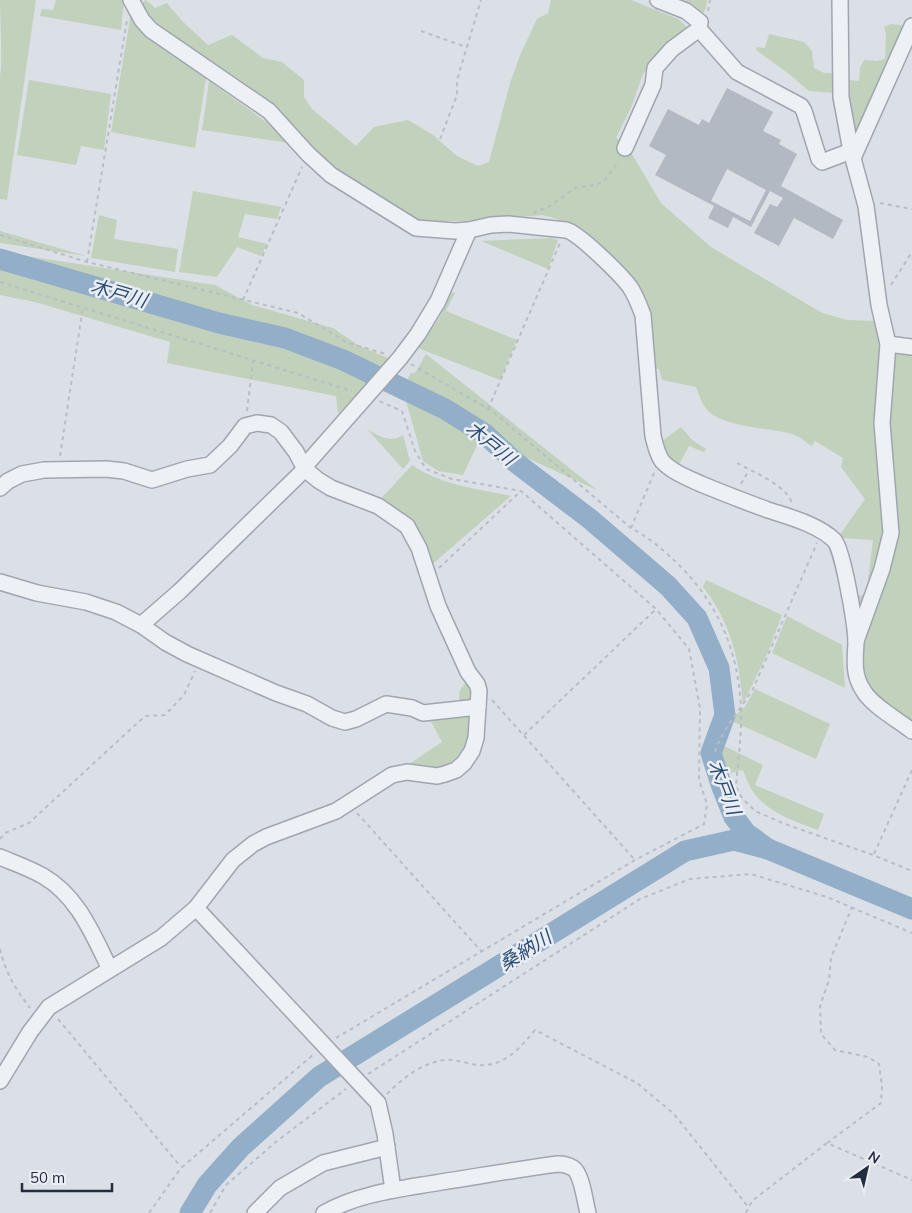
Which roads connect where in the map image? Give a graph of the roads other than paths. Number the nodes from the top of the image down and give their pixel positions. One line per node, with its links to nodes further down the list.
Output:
1 (658, 0): 5 (street)
2 (840, 0): 7 (street)
3 (130, 5): 8 (street)
4 (912, 26): 7 (street)
5 (699, 29): 6 (street); 7 (street)
6 (625, 148)
7 (852, 155): 9 (street)
8 (469, 230): 11 (street); 15 (street)
9 (888, 344): 10 (street); 15 (street)
10 (912, 347)
11 (305, 468): 12 (street); 14 (street); 16 (street)
12 (0, 488)
13 (0, 582): 14 (street)
14 (141, 625): 16 (street)
15 (856, 641): 17 (street)
16 (478, 707): 19 (street)
17 (912, 731)
18 (0, 857): 20 (street)
19 (196, 908): 20 (street); 22 (street)
20 (110, 969): 21 (street)
21 (0, 1081)
22 (387, 1147): 23 (street); 24 (street)
23 (392, 1190): 25 (street); 26 (street)
24 (255, 1213)
25 (324, 1213)
26 (588, 1213)

